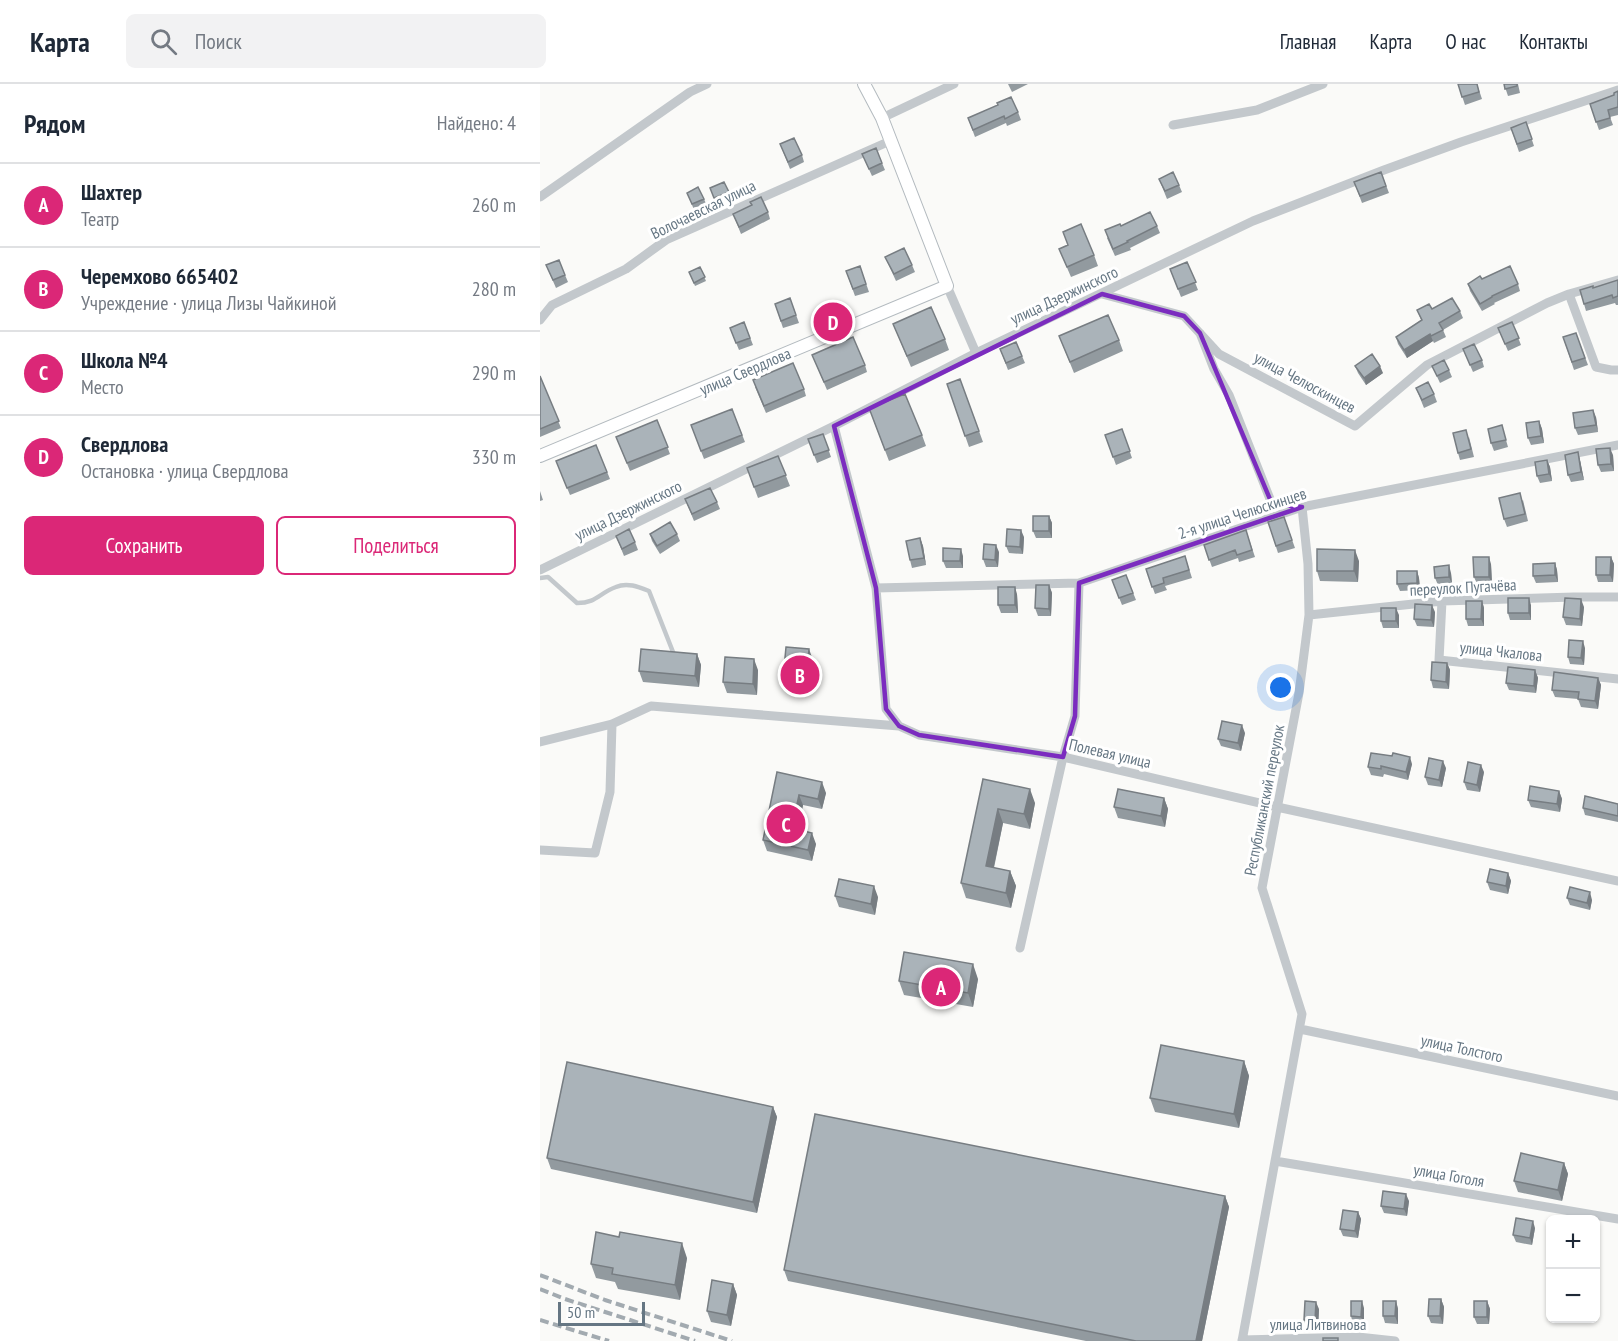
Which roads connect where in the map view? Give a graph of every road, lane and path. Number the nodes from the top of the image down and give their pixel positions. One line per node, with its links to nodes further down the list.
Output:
1 (706, 84): 9 (street)
2 (864, 84): 6 (street)
3 (954, 84): 6 (street)
4 (1323, 84): 7 (street)
5 (1618, 90): 12 (street, улица Дзержинского)
6 (882, 118): 8 (street)
7 (1173, 125)
8 (890, 141): 11 (street); 14 (street, Волочаевская улица)
9 (540, 197)
10 (1618, 280): 13 (street, улица Челюскинцев)
11 (947, 286): 16 (street); 20 (street, улица Свердлова)
12 (1102, 294): 15 (street, улица Челюскинцев); 16 (street, улица Дзержинского)
13 (1569, 294): 15 (street, улица Челюскинцев); 17 (street)
14 (540, 320)
15 (1200, 333): 21 (street)
16 (976, 353): 18 (street, улица Дзержинского)
17 (1618, 369)
18 (834, 426): 22 (street, улица Дзержинского); 25 (street)
19 (1618, 445): 21 (street, 2-я улица Челюскинцев)
20 (540, 456)
21 (1302, 507): 24 (street, 2-я улица Челюскинцев); 28 (street, Республиканский переулок)
22 (540, 570)
23 (540, 578): 29 (lane)
24 (1079, 583): 25 (street, 2-я улица Челюскинцев); 34 (street)
25 (876, 588): 32 (street)
26 (1618, 597): 27 (street, переулок Пугачёва)
27 (1442, 601): 28 (street, переулок Пугачёва); 30 (street, улица Чкалова)
28 (1309, 615): 35 (street, Республиканский переулок)
29 (673, 652)
30 (1618, 679)
31 (612, 724): 32 (street, Полевая улица); 33 (street, Полевая улица); 36 (street)
32 (899, 726): 34 (street, Полевая улица)
33 (540, 742)
34 (1064, 757): 35 (street, Полевая улица); 38 (street)
35 (1277, 807): 37 (street, Полевая улица); 39 (street, Республиканский переулок)
36 (540, 850)
37 (1618, 881)
38 (1020, 948)
39 (1300, 1029): 40 (street, улица Толстого); 41 (street, Республиканский переулок)
40 (1618, 1096)
41 (1275, 1161): 42 (street, улица Гоголя); 43 (street, Республиканский переулок)
42 (1618, 1219)
43 (1242, 1340): 44 (street, улица Литвинова)
44 (1395, 1341)

